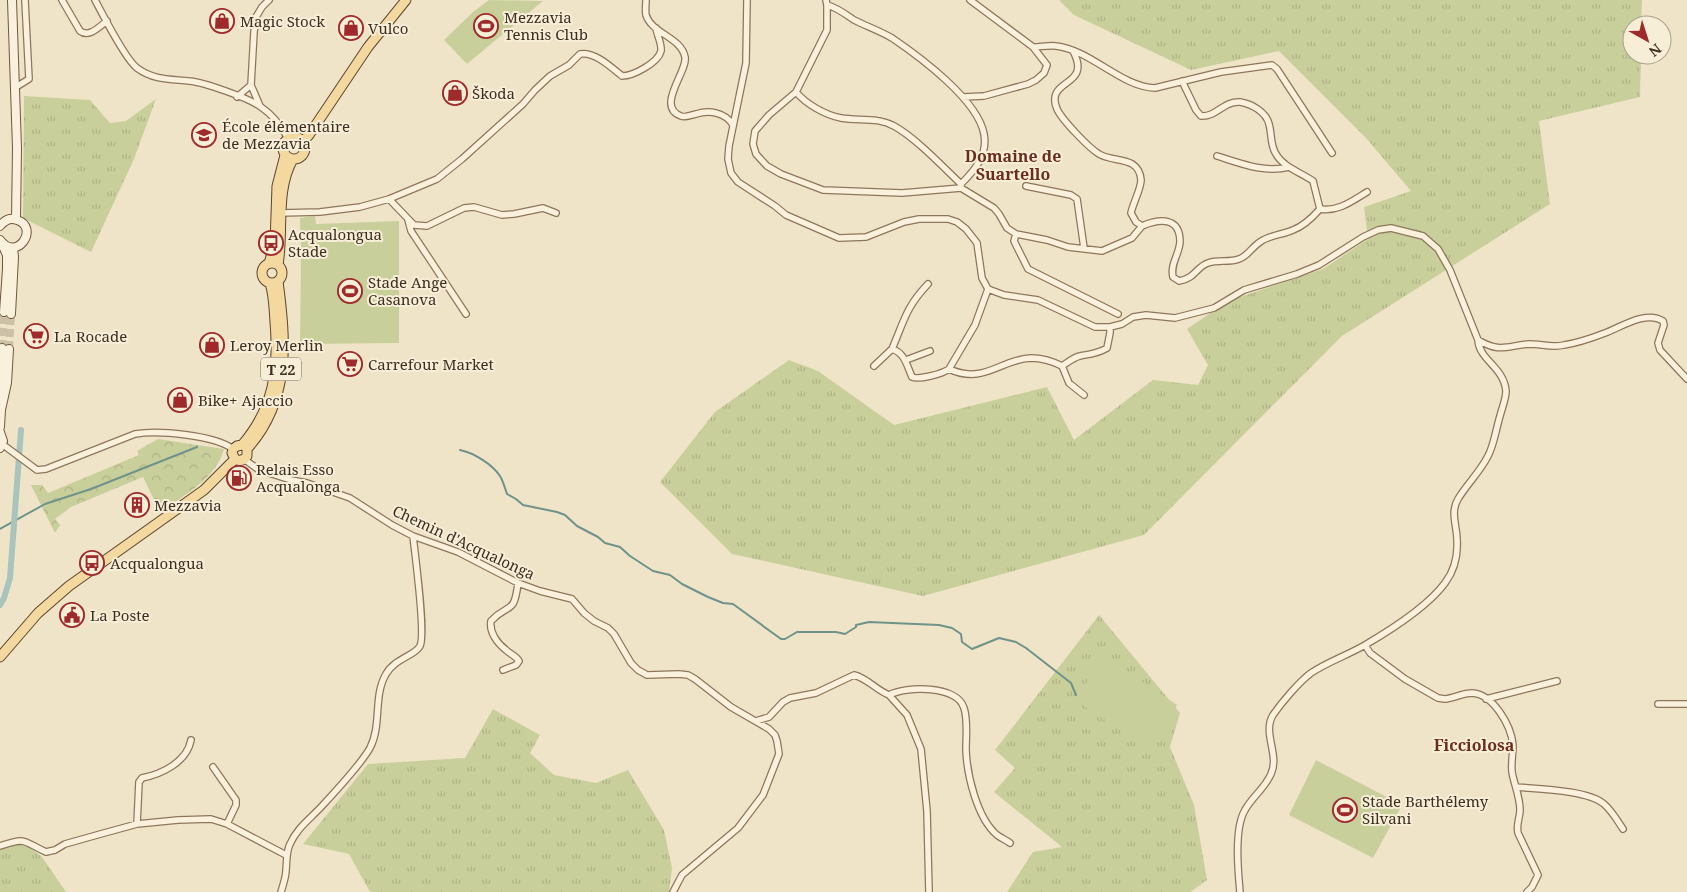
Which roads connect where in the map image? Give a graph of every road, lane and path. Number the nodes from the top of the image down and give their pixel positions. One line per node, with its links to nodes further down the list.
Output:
1 (12, 0): 17 (main road)
2 (25, 0): 17 (street)
3 (62, 0): 11 (street)
4 (95, 0): 11 (street)
5 (269, 0): 16 (street)
6 (406, 0): 24 (main road)
7 (646, 0): 12 (street)
8 (747, 0): 22 (street)
9 (970, 0): 13 (street)
10 (827, 2): 18 (street); 20 (street)
11 (107, 22): 19 (street)
12 (656, 28): 22 (street); 32 (street)
13 (1033, 48): 14 (street); 20 (street)
14 (1073, 51): 15 (street); 39 (street)
15 (1182, 81): 25 (street); 28 (street)
16 (251, 85): 19 (street); 21 (street)
17 (16, 87): 37 (main road)
18 (796, 92): 29 (street); 29 (street)
19 (237, 96): 21 (street)
20 (963, 97): 29 (street)
21 (260, 106): 23 (street)
22 (733, 125): 47 (street)
23 (288, 138): 24 (main road); 27 (main road)
24 (303, 141): 27 (main road)
25 (1332, 152)
26 (1217, 156): 28 (street)
27 (289, 157): 34 (main road)
28 (1290, 167): 33 (street)
29 (961, 186): 40 (street)
30 (1026, 186): 43 (street)
31 (1367, 192): 33 (street)
32 (389, 199): 34 (street); 36 (street)
33 (1320, 208): 39 (street)
34 (279, 213): 44 (main road)
35 (556, 213): 36 (street)
36 (407, 218): 48 (street)
37 (16, 219): 38 (main road); 42 (main road)
38 (0, 226)
39 (1142, 226): 43 (street)
40 (1016, 234): 43 (street); 49 (street)
41 (0, 241): 42 (main road); 42 (main road)
42 (13, 248)
43 (1084, 248)
44 (274, 264): 45 (main road); 45 (main road)
45 (274, 282): 65 (main road, T 22)
46 (928, 284): 53 (street)
47 (988, 289): 50 (street); 58 (street)
48 (466, 314)
49 (1118, 314)
50 (1110, 327): 51 (street); 57 (street)
51 (1478, 340): 59 (street); 70 (street)
52 (6, 349): 61 (main road)
53 (892, 349): 55 (street); 56 (street)
54 (930, 351): 55 (street)
55 (906, 360): 58 (street)
56 (874, 366)
57 (1062, 366): 58 (street); 60 (street)
58 (949, 369)
59 (1687, 379)
60 (1084, 395)
61 (1, 411): 62 (main road)
62 (0, 427)
63 (0, 432): 64 (main road)
64 (1, 446): 66 (street)
65 (244, 447): 66 (main road); 67 (main road)
66 (233, 449): 67 (main road)
67 (240, 459): 68 (street, Chemin d'Acqualonga); 71 (main road)
68 (413, 536): 69 (street, Chemin d'Acqualonga); 87 (street)
69 (518, 583): 72 (street); 78 (street, Chemin d'Acqualonga)
70 (1365, 645): 75 (street); 91 (street)
71 (0, 658)
72 (503, 670)
73 (1557, 681): 75 (street)
74 (889, 695): 78 (street); 85 (street); 90 (street)
75 (1486, 699): 81 (street)
76 (1658, 704): 77 (street)
77 (1687, 704)
78 (756, 720): 89 (street, Chemin d'Acqualonga)
79 (191, 740): 82 (street)
80 (213, 767): 83 (street)
81 (1516, 787): 84 (street); 92 (street)
82 (137, 824): 83 (street); 86 (street)
83 (227, 824): 87 (street)
84 (1623, 829)
85 (1010, 843)
86 (0, 846)
87 (286, 855): 88 (street)
88 (281, 892)
89 (673, 892)
90 (929, 892)
91 (1240, 892)
92 (1527, 892)

